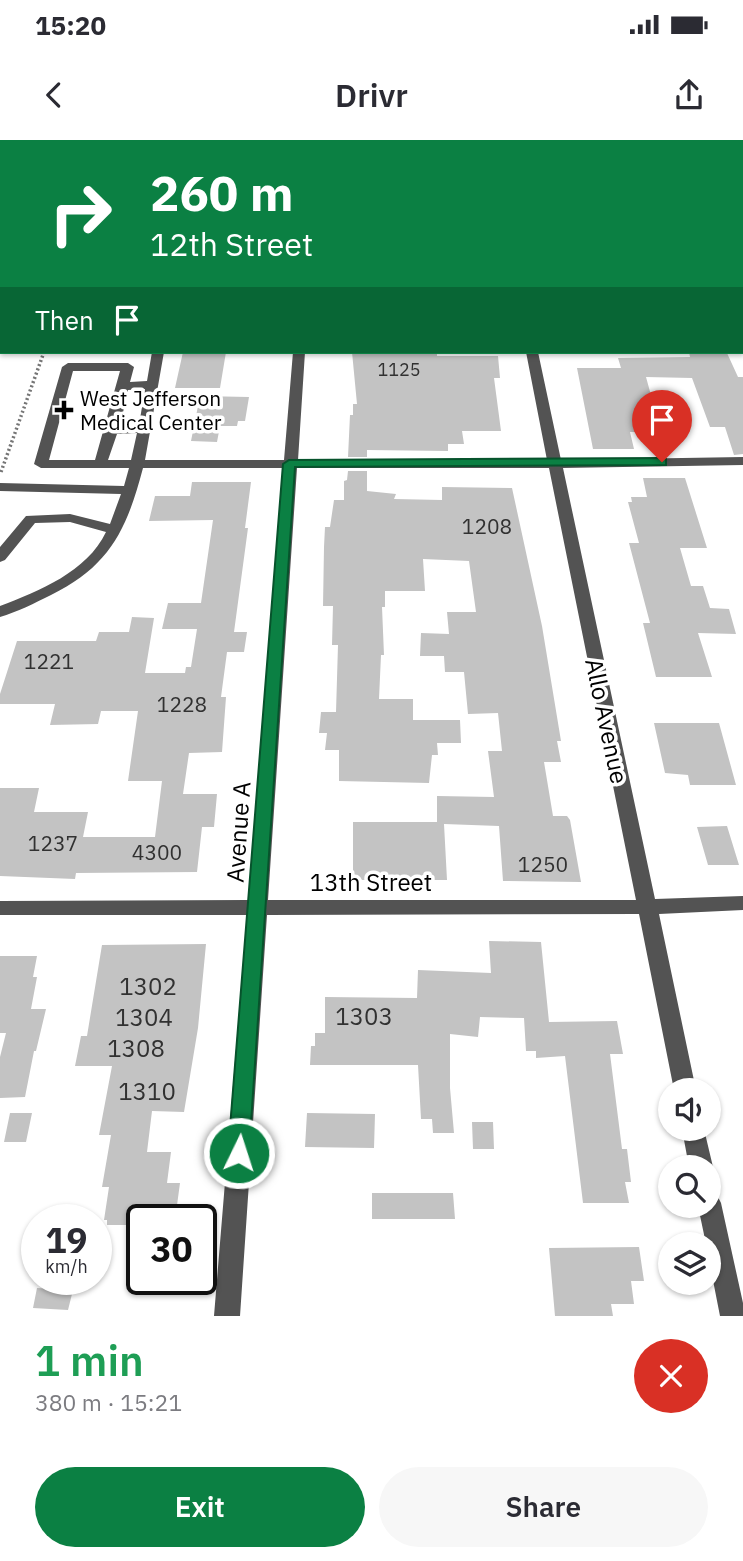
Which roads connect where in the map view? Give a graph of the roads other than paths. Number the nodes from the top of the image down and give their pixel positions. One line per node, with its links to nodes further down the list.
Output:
1 (158, 354): 4 (street)
2 (299, 354): 11 (street, Avenue A)
3 (532, 354): 12 (street, Allo Avenue)
4 (153, 385): 5 (street); 6 (street)
5 (122, 386): 7 (street); 9 (street)
6 (143, 429): 7 (street); 10 (street)
7 (112, 430): 9 (street)
8 (743, 461): 12 (street)
9 (100, 464): 10 (street)
10 (135, 464): 11 (street); 14 (street)
11 (289, 464): 12 (street); 21 (street, Avenue A)
12 (554, 464): 19 (street, Allo Avenue)
13 (0, 487): 14 (street)
14 (130, 491): 15 (street)
15 (116, 530): 16 (street); 17 (street)
16 (0, 557)
17 (0, 611)
18 (743, 903): 19 (street, 13th Street)
19 (646, 906): 21 (street, 13th Street); 22 (street, Allo Avenue)
20 (0, 908): 21 (street, 13th Street)
21 (257, 909): 24 (street, Avenue A)
22 (682, 1078)
23 (712, 1218): 25 (street)
24 (227, 1316)
25 (733, 1316)

